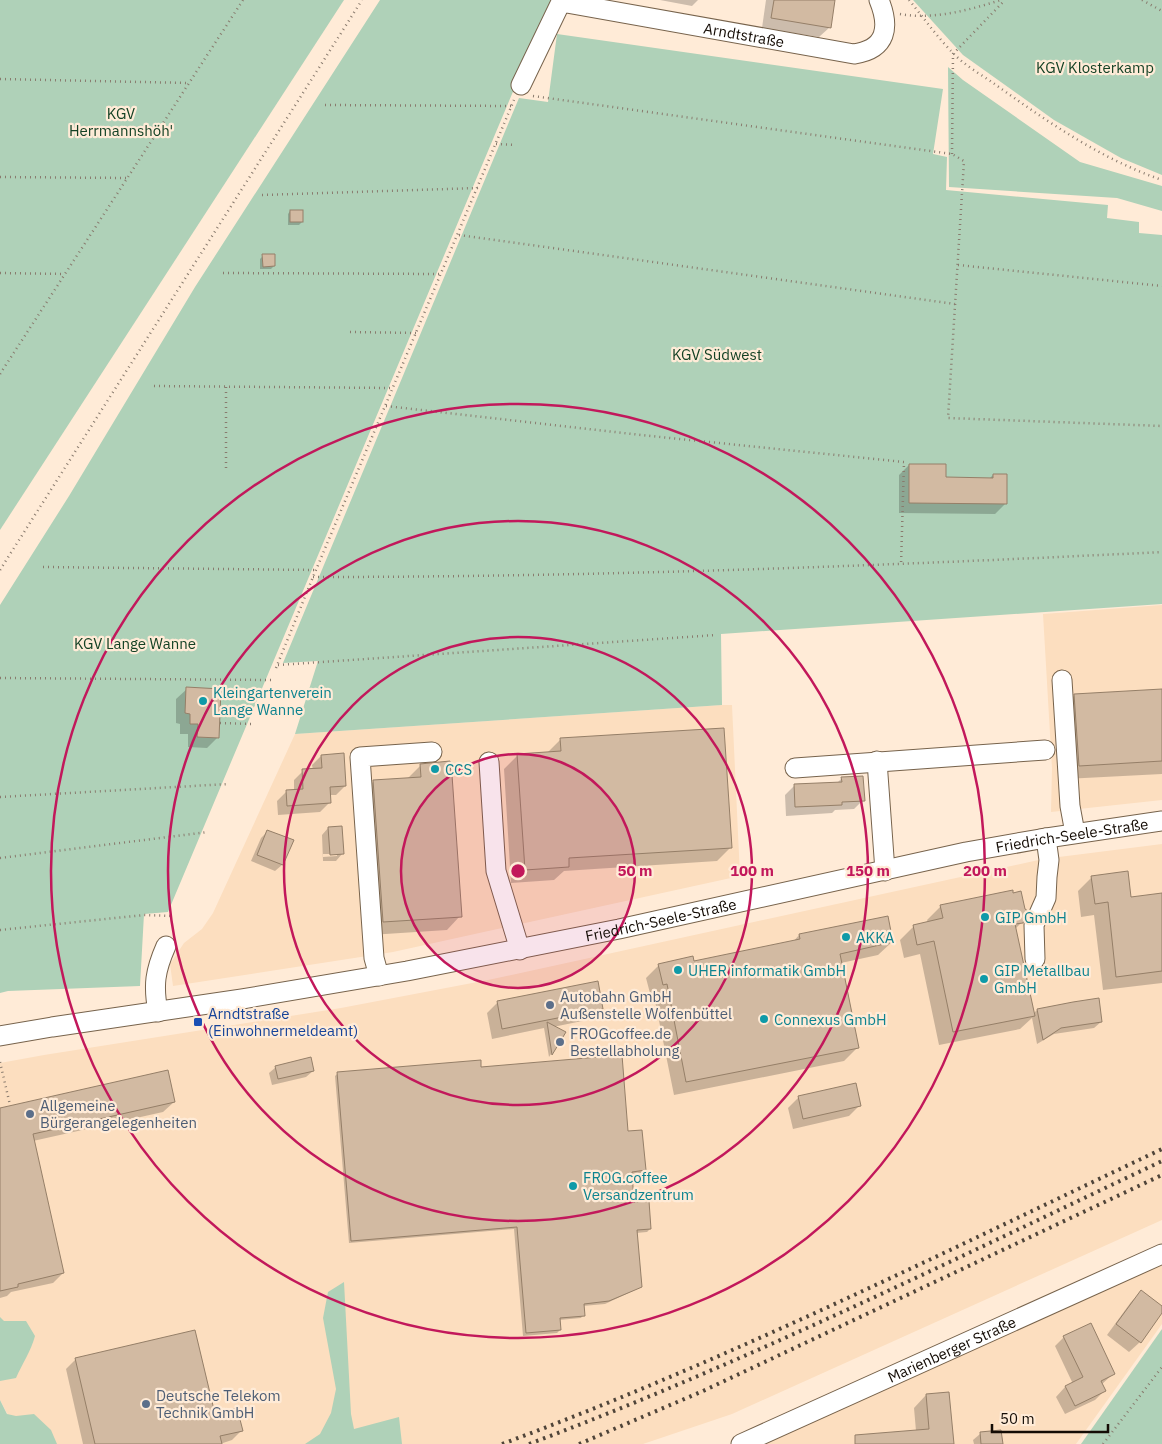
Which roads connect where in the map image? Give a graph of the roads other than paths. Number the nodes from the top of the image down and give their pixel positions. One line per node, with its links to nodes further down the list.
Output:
1 (881, 6): 2 (street, Arndtstraße)
2 (519, 89)
3 (1062, 680): 10 (street)
4 (1045, 750): 6 (street)
5 (432, 752): 16 (street)
6 (877, 761): 8 (street); 12 (street)
7 (489, 762): 14 (street)
8 (794, 768)
9 (1162, 821): 10 (street, Friedrich-Seele-Straße)
10 (1075, 833): 11 (street, Friedrich-Seele-Straße)
11 (1046, 838): 12 (street, Friedrich-Seele-Straße); 15 (street)
12 (885, 871): 14 (street, Friedrich-Seele-Straße)
13 (166, 946): 17 (street)
14 (520, 950): 16 (street, Friedrich-Seele-Straße)
15 (1035, 959)
16 (379, 976): 17 (street, Friedrich-Seele-Straße)
17 (158, 1012): 18 (street, Friedrich-Seele-Straße)
18 (0, 1036)
19 (1162, 1254): 20 (street, Marienberger Straße)
20 (741, 1444)

